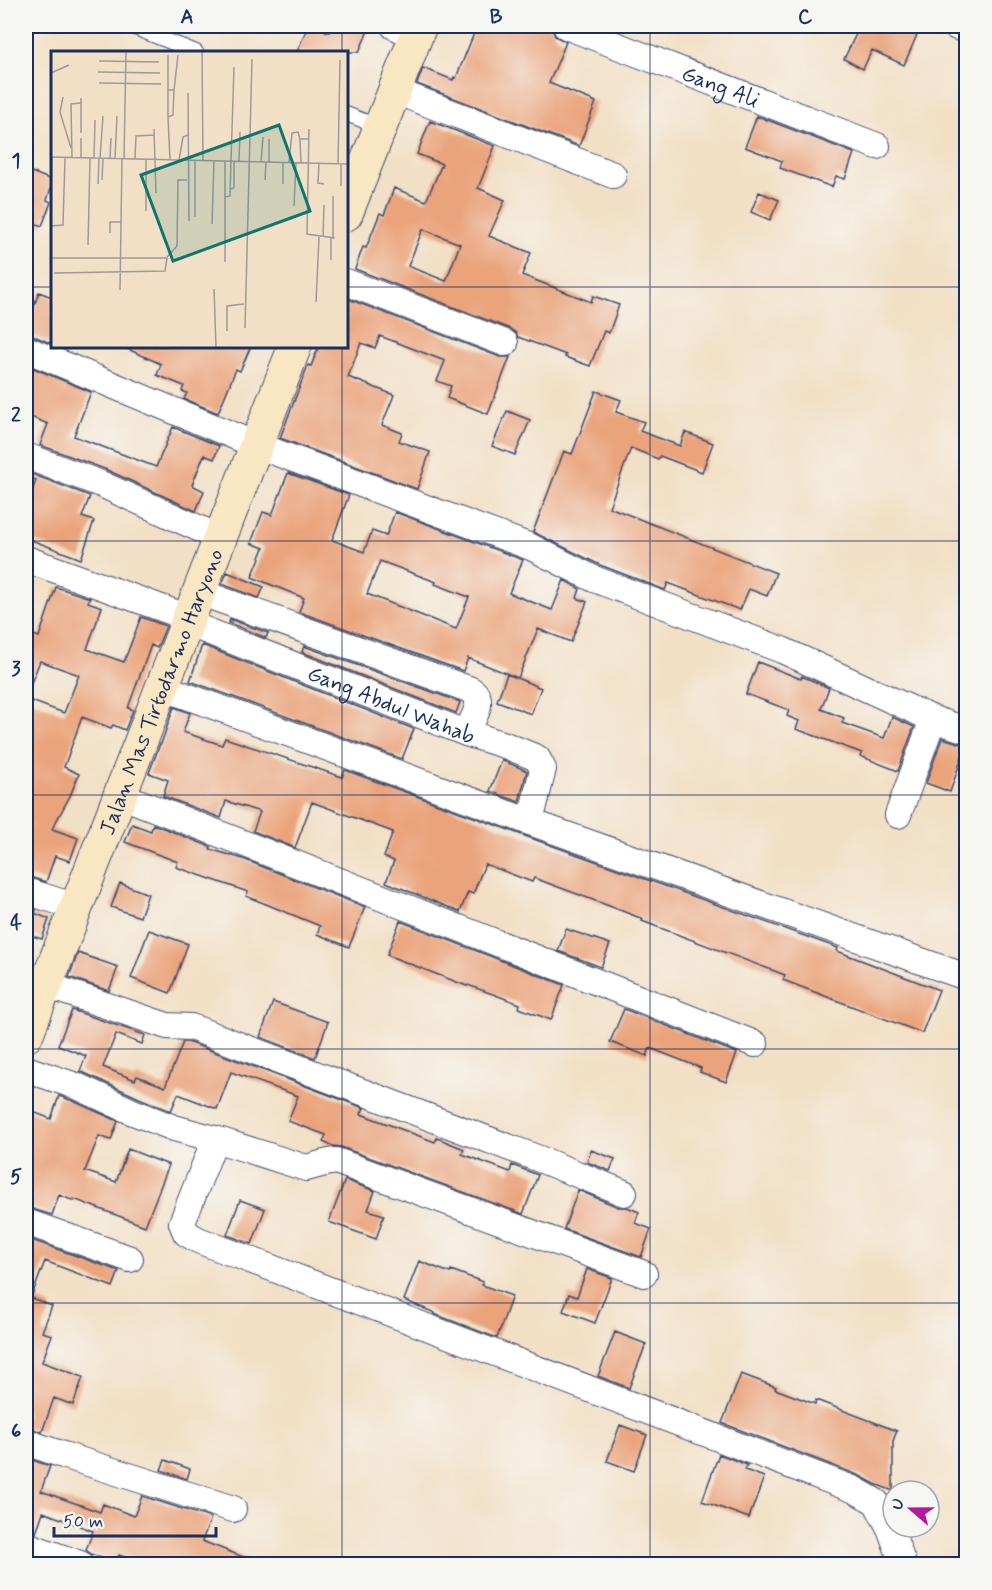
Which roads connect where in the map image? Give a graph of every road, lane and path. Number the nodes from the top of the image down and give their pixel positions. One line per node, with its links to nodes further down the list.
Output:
1 (130, 26): 6 (lane)
2 (566, 26): 10 (street, Gang Ali)
3 (955, 26): 5 (street)
4 (410, 29): 7 (street)
5 (966, 30)
6 (193, 51)
7 (395, 92): 9 (street); 11 (street)
8 (348, 115): 9 (lane)
9 (380, 128): 12 (street)
10 (877, 146)
11 (613, 175)
12 (348, 209)
13 (348, 283): 14 (street)
14 (506, 343)
15 (294, 348): 17 (street, Jalan Mas Tirtodarmo Haryono)
16 (26, 350): 17 (street)
17 (256, 446): 19 (street, Jalan Mas Tirtodarmo Haryono); 23 (street)
18 (26, 456): 19 (street)
19 (220, 538): 21 (street, Jalan Mas Tirtodarmo Haryono)
20 (26, 559): 21 (street)
21 (192, 611): 22 (street, Jalan Mas Tirtodarmo Haryono); 25 (street, Gang Abdul Wahab); 25 (street)
22 (162, 687): 26 (street, Jalan Mas Tirtodarmo Haryono); 28 (street)
23 (933, 719): 24 (street); 27 (street)
24 (966, 730)
25 (466, 733): 28 (street, Gang Abdul Wahab)
26 (120, 795): 30 (street, Jalan Mas Tirtodarmo Haryono); 34 (street)
27 (898, 815)
28 (530, 822): 31 (street)
29 (26, 891): 30 (street)
30 (76, 907): 32 (street, Jalan Mas Tirtodarmo Haryono)
31 (966, 977)
32 (46, 985): 33 (street, Jalan Mas Tirtodarmo Haryono); 37 (street)
33 (26, 1036)
34 (755, 1044)
35 (26, 1069): 36 (street)
36 (215, 1140): 40 (street); 45 (street)
37 (624, 1193)
38 (26, 1222): 39 (street)
39 (130, 1259)
40 (644, 1274)
41 (26, 1442): 42 (street)
42 (233, 1509)
43 (26, 1545): 44 (street)
44 (80, 1564)
45 (903, 1564)

